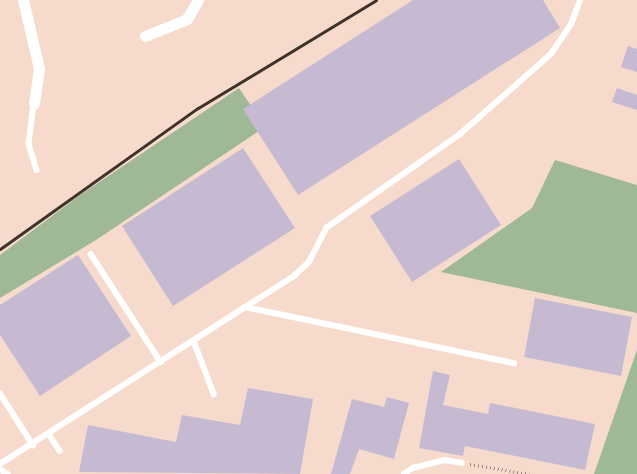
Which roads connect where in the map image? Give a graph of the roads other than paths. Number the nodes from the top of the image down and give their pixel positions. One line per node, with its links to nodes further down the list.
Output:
1 (23, 0): 5 (street)
2 (198, 0): 4 (street)
3 (580, 0): 8 (lane)
4 (145, 36)
5 (34, 104): 6 (lane)
6 (37, 170)
7 (91, 254): 10 (lane)
8 (246, 307): 9 (lane); 11 (lane)
9 (194, 341): 10 (lane); 13 (lane)
10 (161, 362): 14 (lane)
11 (514, 363)
12 (0, 393): 15 (lane)
13 (214, 394)
14 (49, 434): 15 (lane); 16 (lane)
15 (33, 445): 18 (lane)
16 (60, 451)
17 (462, 463): 21 (lane)
18 (0, 464)
19 (0, 469): 20 (lane)
20 (8, 474)
21 (404, 474)

